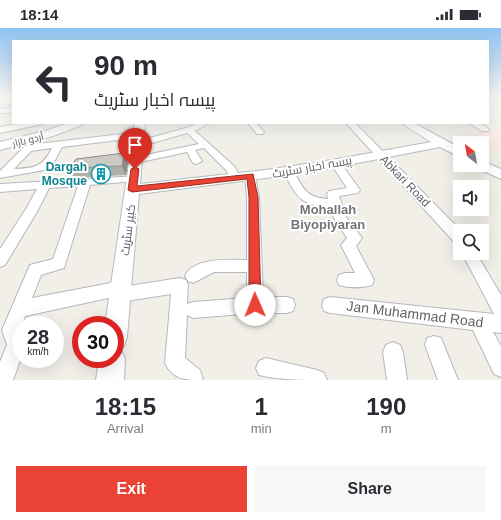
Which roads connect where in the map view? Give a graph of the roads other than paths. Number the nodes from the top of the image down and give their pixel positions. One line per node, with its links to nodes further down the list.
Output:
1 (33, 124): 9 (street)
2 (71, 124): 12 (street, اُردو بازار)
3 (202, 124): 10 (street)
4 (253, 124): 11 (street)
5 (351, 124): 21 (street, Abkari Road)
6 (408, 124): 14 (street)
7 (475, 124): 8 (street)
8 (485, 129)
9 (0, 130)
10 (189, 130): 13 (street); 16 (street)
11 (260, 132)
12 (36, 138): 17 (street, اُردو بازار); 18 (street)
13 (138, 141): 15 (street); 20 (street); 31 (street, کبیر سٹریٹ)
14 (443, 143): 19 (street); 21 (street, پیسہ اخبار سٹریٹ)
15 (58, 145): 18 (street); 26 (street)
16 (206, 145): 20 (street); 28 (street)
17 (0, 146)
18 (29, 148): 26 (street)
19 (453, 148)
20 (190, 149): 22 (street)
21 (380, 154): 23 (street, پیسہ اخبار سٹریٹ); 34 (street, Abkari Road)
22 (197, 161)
23 (336, 164): 25 (street, پیسہ اخبار سٹریٹ); 33 (street)
24 (489, 169): 27 (street)
25 (288, 171): 28 (street, پیسہ اخبار سٹریٹ); 33 (street)
26 (2, 175)
27 (501, 175)
28 (243, 177): 31 (street, پیسہ اخبار سٹریٹ); 37 (street)
29 (85, 182): 30 (street); 31 (street); 44 (street)
30 (45, 184): 32 (street); 36 (street)
31 (133, 184): 40 (street, کبیر سٹریٹ)
32 (0, 188)
33 (334, 203): 39 (street)
34 (453, 232)
35 (473, 260): 46 (street)
36 (0, 261)
37 (254, 266): 38 (street); 41 (street)
38 (193, 276)
39 (345, 280)
40 (120, 291): 44 (street); 47 (street, کبیر سٹریٹ); 55 (street)
41 (255, 305): 42 (street); 45 (street)
42 (287, 305)
43 (330, 305): 48 (street, Jan Muhammad Road)
44 (19, 309): 54 (street)
45 (193, 310)
46 (501, 311)
47 (117, 316)
48 (479, 322): 49 (street, Jan Muhammad Road); 52 (street)
49 (501, 324)
50 (434, 345): 58 (street)
51 (393, 352): 57 (street)
52 (501, 367)
53 (266, 368): 56 (street)
54 (3, 380)
55 (193, 380)
56 (317, 380)
57 (397, 380)
58 (448, 380)

